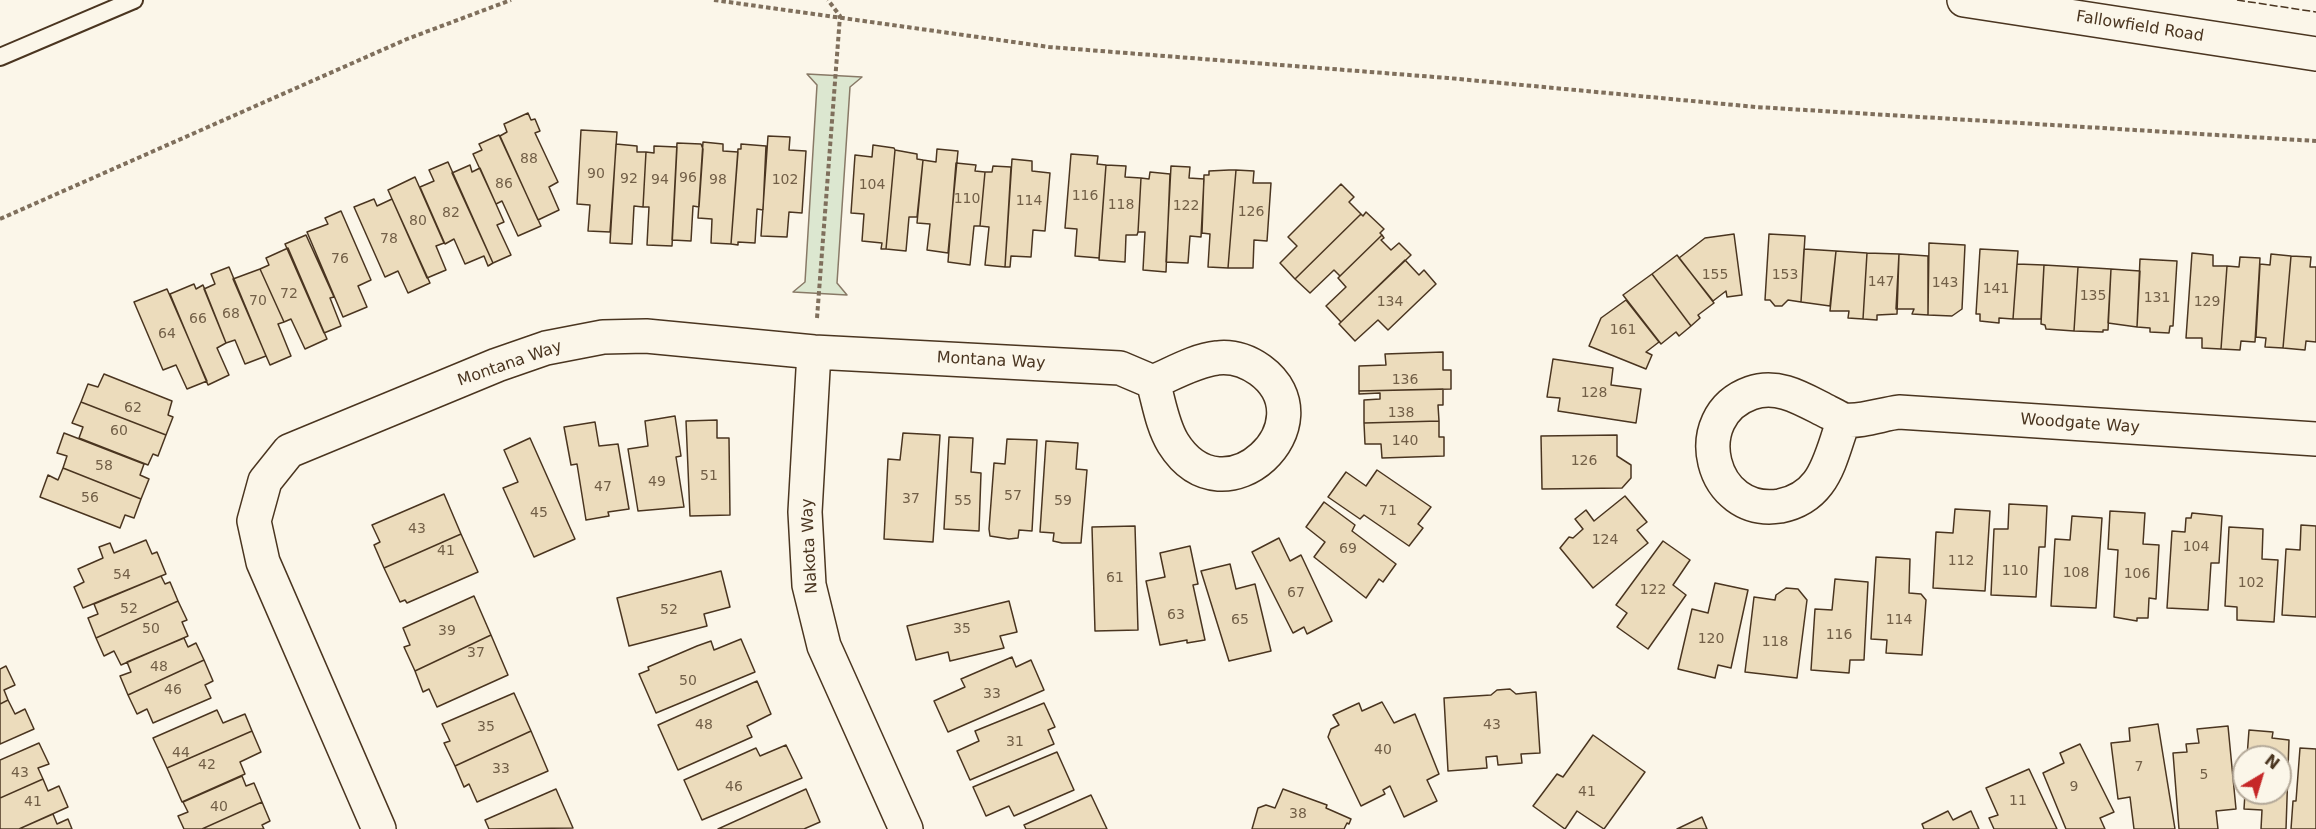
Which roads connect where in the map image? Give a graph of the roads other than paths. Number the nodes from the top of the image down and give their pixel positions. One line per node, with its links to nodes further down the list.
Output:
1 (134, 0): 4 (lane)
2 (1964, 0): 3 (street, Fallowfield Road)
3 (2316, 54)
4 (0, 57)
5 (814, 352): 6 (street, Montana Way); 9 (street, Montana Way); 10 (street, Nakota Way)
6 (1152, 382)
7 (1844, 420): 8 (street, Woodgate Way)
8 (2316, 439)
9 (379, 829)
10 (906, 829)

